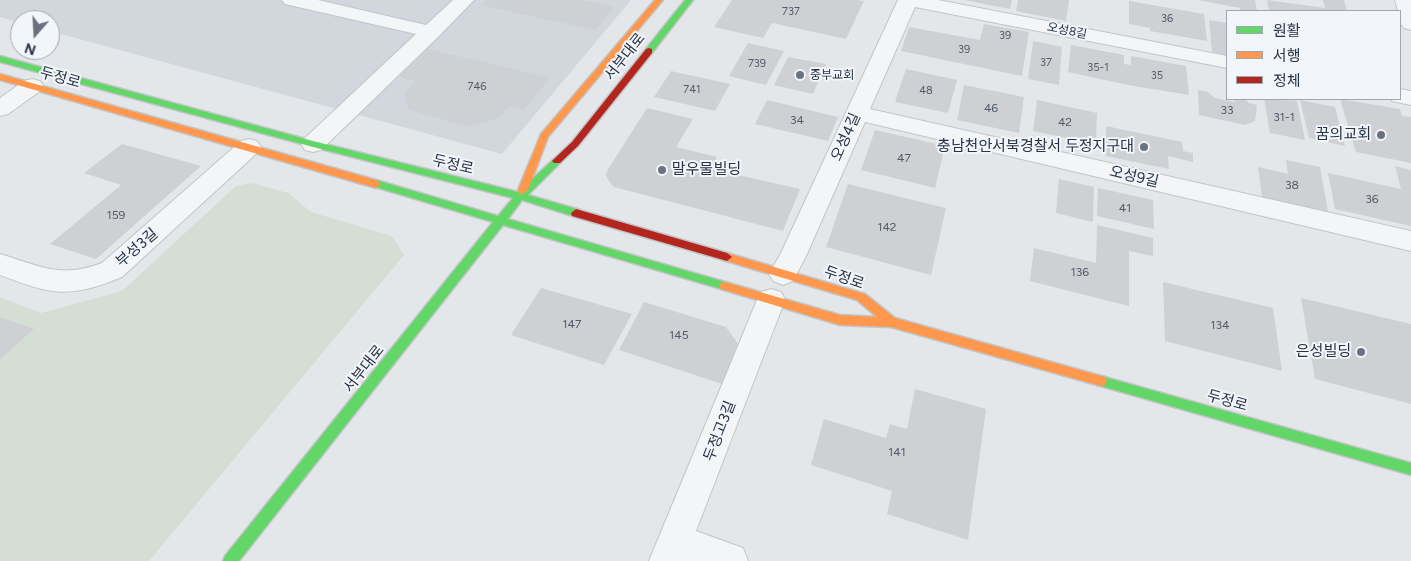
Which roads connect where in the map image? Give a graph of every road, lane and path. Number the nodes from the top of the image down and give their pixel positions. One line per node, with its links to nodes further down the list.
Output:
1 (292, 0): 8 (street)
2 (464, 0): 8 (street)
3 (659, 0): 17 (street, 서부대로)
4 (689, 0): 17 (street, 서부대로)
5 (908, 0): 10 (street, 오성8길); 14 (street, 오성4길)
6 (1404, 1): 7 (street)
7 (1411, 24)
8 (432, 32): 15 (street)
9 (0, 59): 15 (street, 두정로)
10 (1226, 62)
11 (0, 77): 12 (street, 두정로)
12 (32, 86): 13 (street); 16 (street, 두정로)
13 (0, 109)
14 (857, 113): 19 (street, 오성9길); 21 (street, 오성4길)
15 (313, 144): 17 (street, 두정로)
16 (249, 147): 18 (street, 두정로); 20 (street, 부성3길)
17 (520, 196): 18 (street, 서부대로); 21 (street, 두정로)
18 (501, 220): 21 (street, 두정로); 25 (street, 서부대로)
19 (1411, 241)
20 (0, 264)
21 (777, 287): 22 (street, 두정로); 22 (street, 두정로); 24 (street, 두정고3길)
22 (891, 322): 23 (street, 두정로)
23 (1411, 469)
24 (672, 551): 26 (street)
25 (230, 561)
26 (730, 561)

